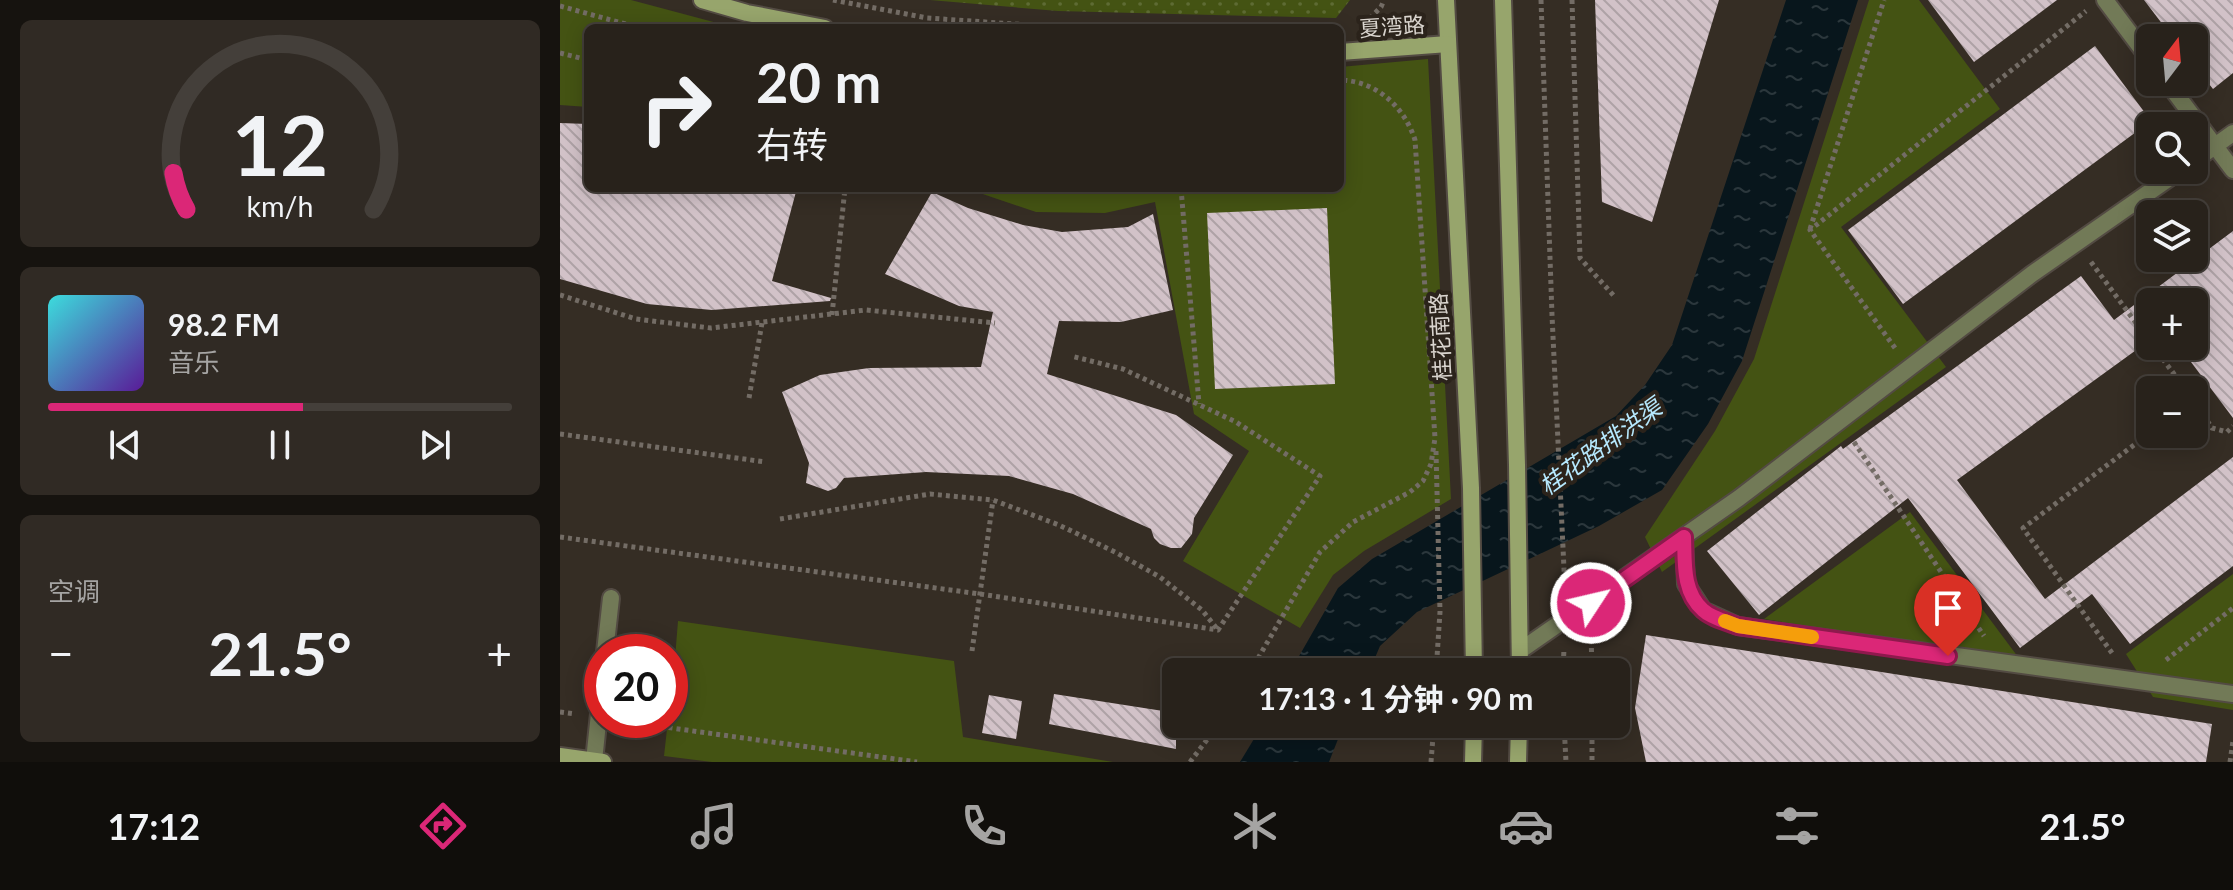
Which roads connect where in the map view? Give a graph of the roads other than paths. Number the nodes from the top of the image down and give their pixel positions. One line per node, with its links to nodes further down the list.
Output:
1 (702, 0): 5 (main road)
2 (1446, 0): 7 (main road, 桂花南路)
3 (1503, 0): 18 (main road)
4 (2105, 0): 6 (lane)
5 (804, 24)
6 (2136, 41)
7 (1448, 44): 8 (main road, 夏湾路); 19 (main road, 桂花南路)
8 (1344, 52)
9 (2178, 96): 11 (lane)
10 (2233, 133): 11 (lane)
11 (2215, 146): 12 (lane); 13 (lane)
12 (2208, 151)
13 (2233, 170)
14 (2161, 184): 15 (lane)
15 (1684, 537): 18 (lane); 21 (lane)
16 (611, 598): 17 (lane)
17 (607, 634)
18 (1521, 650): 20 (main road)
19 (1474, 658)
20 (1521, 658)
21 (2233, 694)
22 (599, 738): 26 (lane)
23 (1474, 738): 27 (main road)
24 (1519, 738): 28 (main road)
25 (560, 756): 26 (main road)
26 (598, 761)
27 (1473, 762)
28 (1518, 762)

